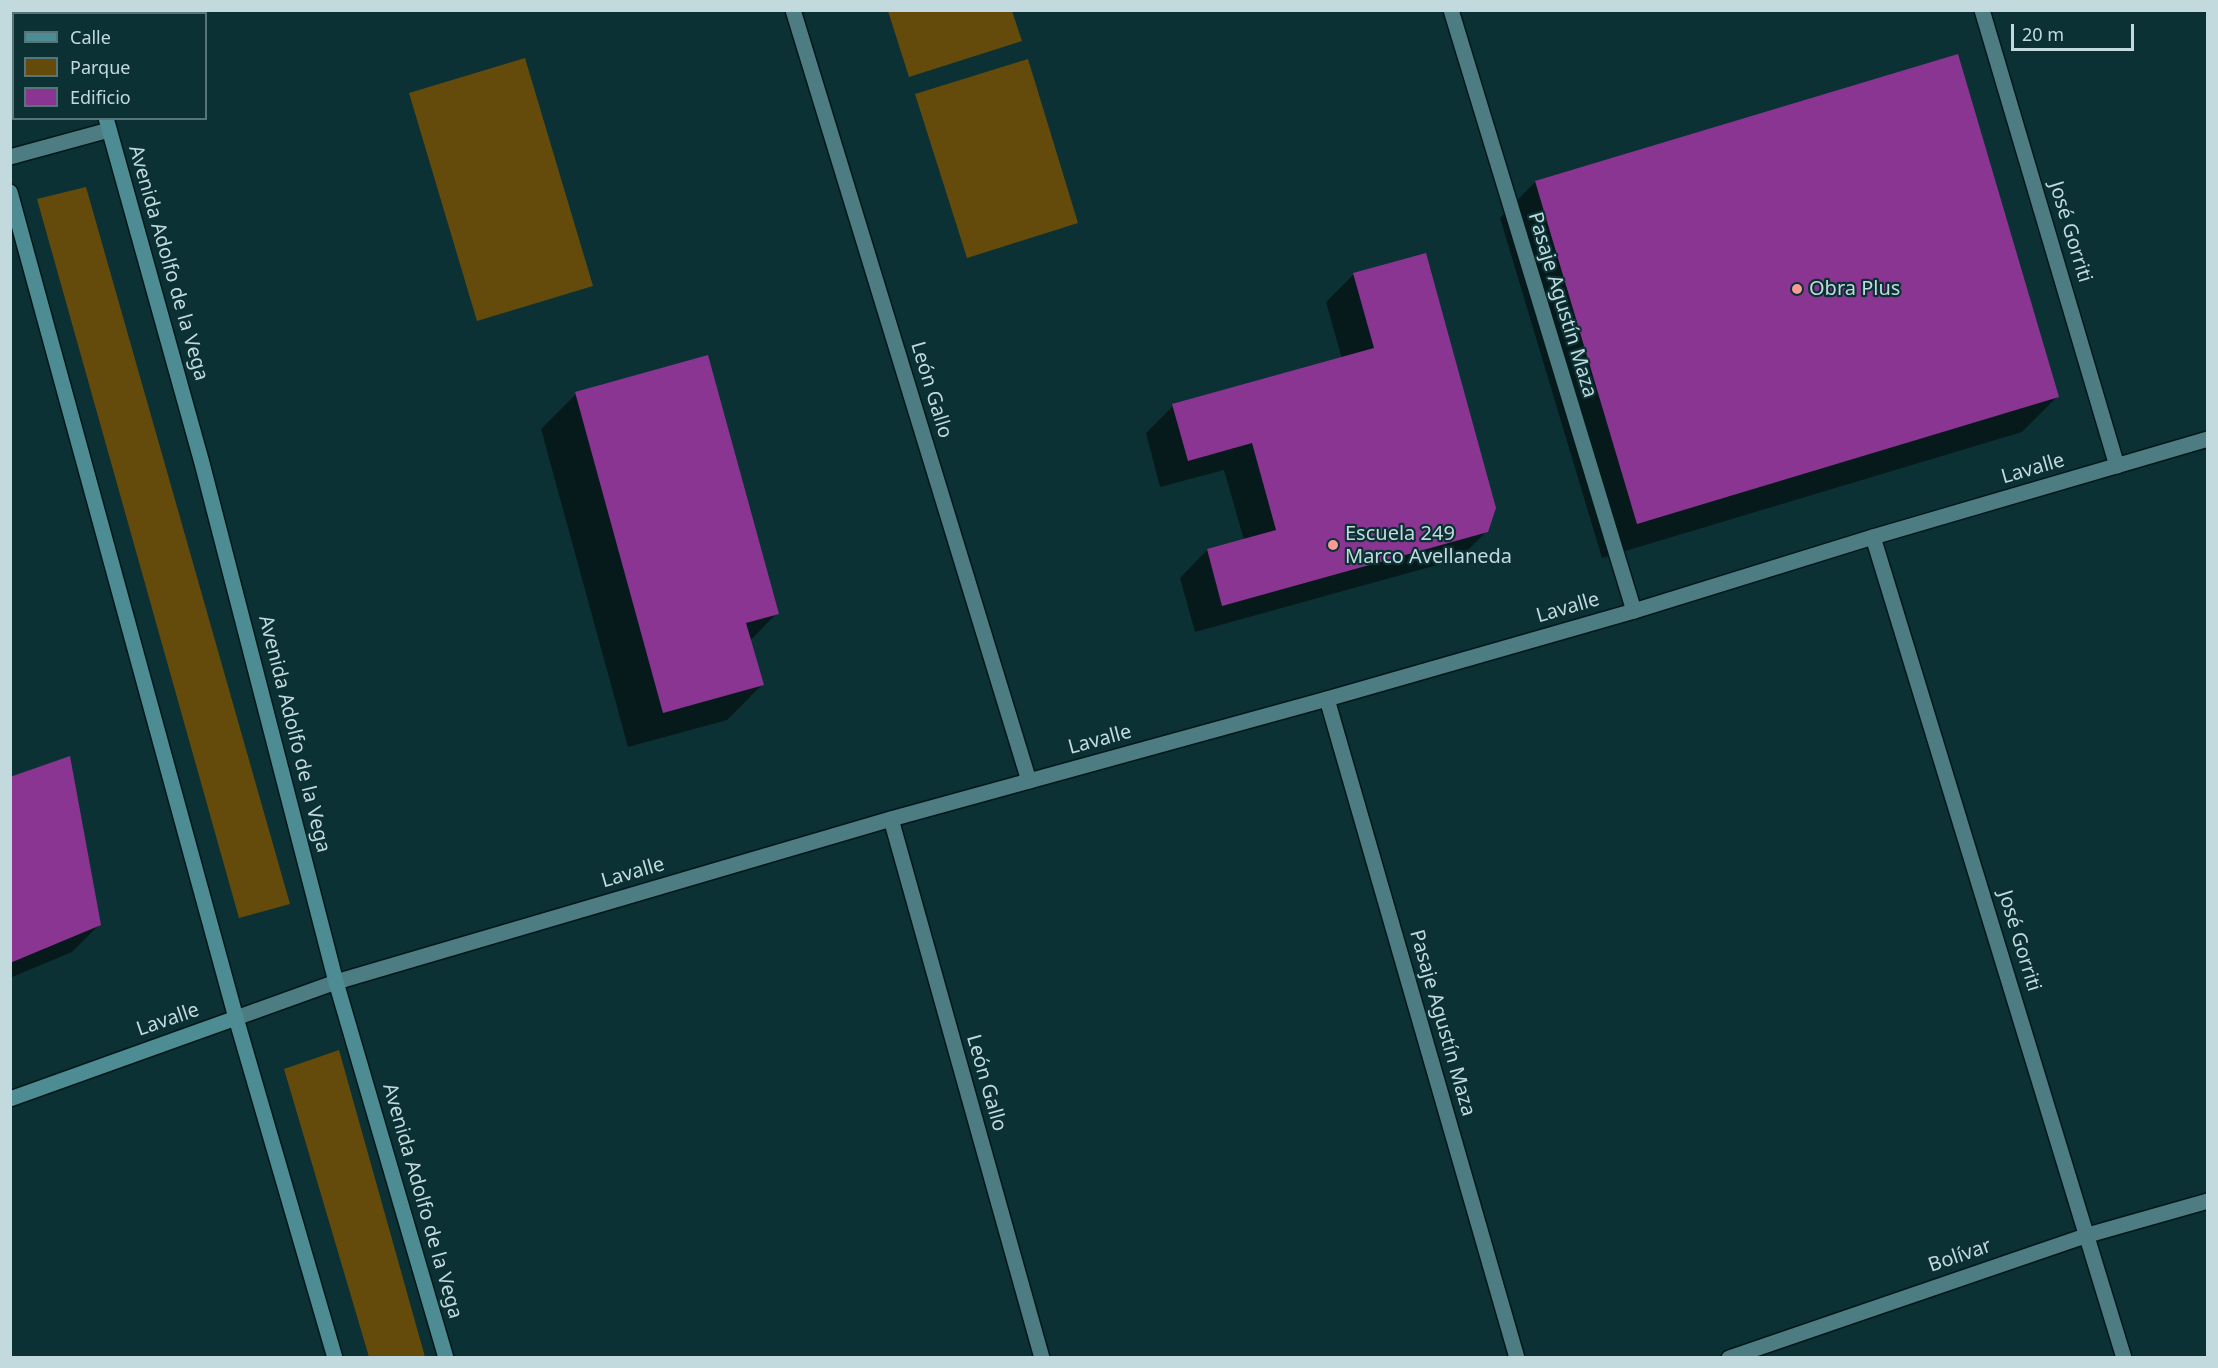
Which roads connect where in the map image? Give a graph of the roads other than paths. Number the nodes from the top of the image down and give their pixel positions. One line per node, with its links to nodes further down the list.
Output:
1 (793, 10): 12 (street, León Gallo)
2 (1450, 10): 10 (street, Pasaje Agustín Maza)
3 (1982, 10): 8 (street, José Gorriti)
4 (107, 124): 5 (street); 14 (main road, Avenida Adolfo de la Vega)
5 (10, 157)
6 (10, 192): 15 (main road)
7 (2208, 439): 8 (street, Lavalle)
8 (2117, 466): 9 (street, Lavalle)
9 (1874, 537): 10 (street, Lavalle); 18 (street, José Gorriti)
10 (1634, 611): 11 (street, Lavalle)
11 (1327, 699): 12 (street, Lavalle); 22 (street, Pasaje Agustín Maza)
12 (1029, 781): 13 (street, Lavalle)
13 (891, 819): 14 (street, Lavalle); 21 (street, León Gallo)
14 (336, 982): 15 (street, Lavalle); 20 (main road, Avenida Adolfo de la Vega)
15 (236, 1018): 16 (main road, Lavalle); 19 (main road)
16 (10, 1099)
17 (2208, 1201): 18 (street, Bolívar)
18 (2088, 1235): 23 (street, Bolívar); 24 (street, José Gorriti)
19 (335, 1358)
20 (446, 1358)
21 (1042, 1358)
22 (1517, 1358)
23 (1729, 1358)
24 (2124, 1358)

